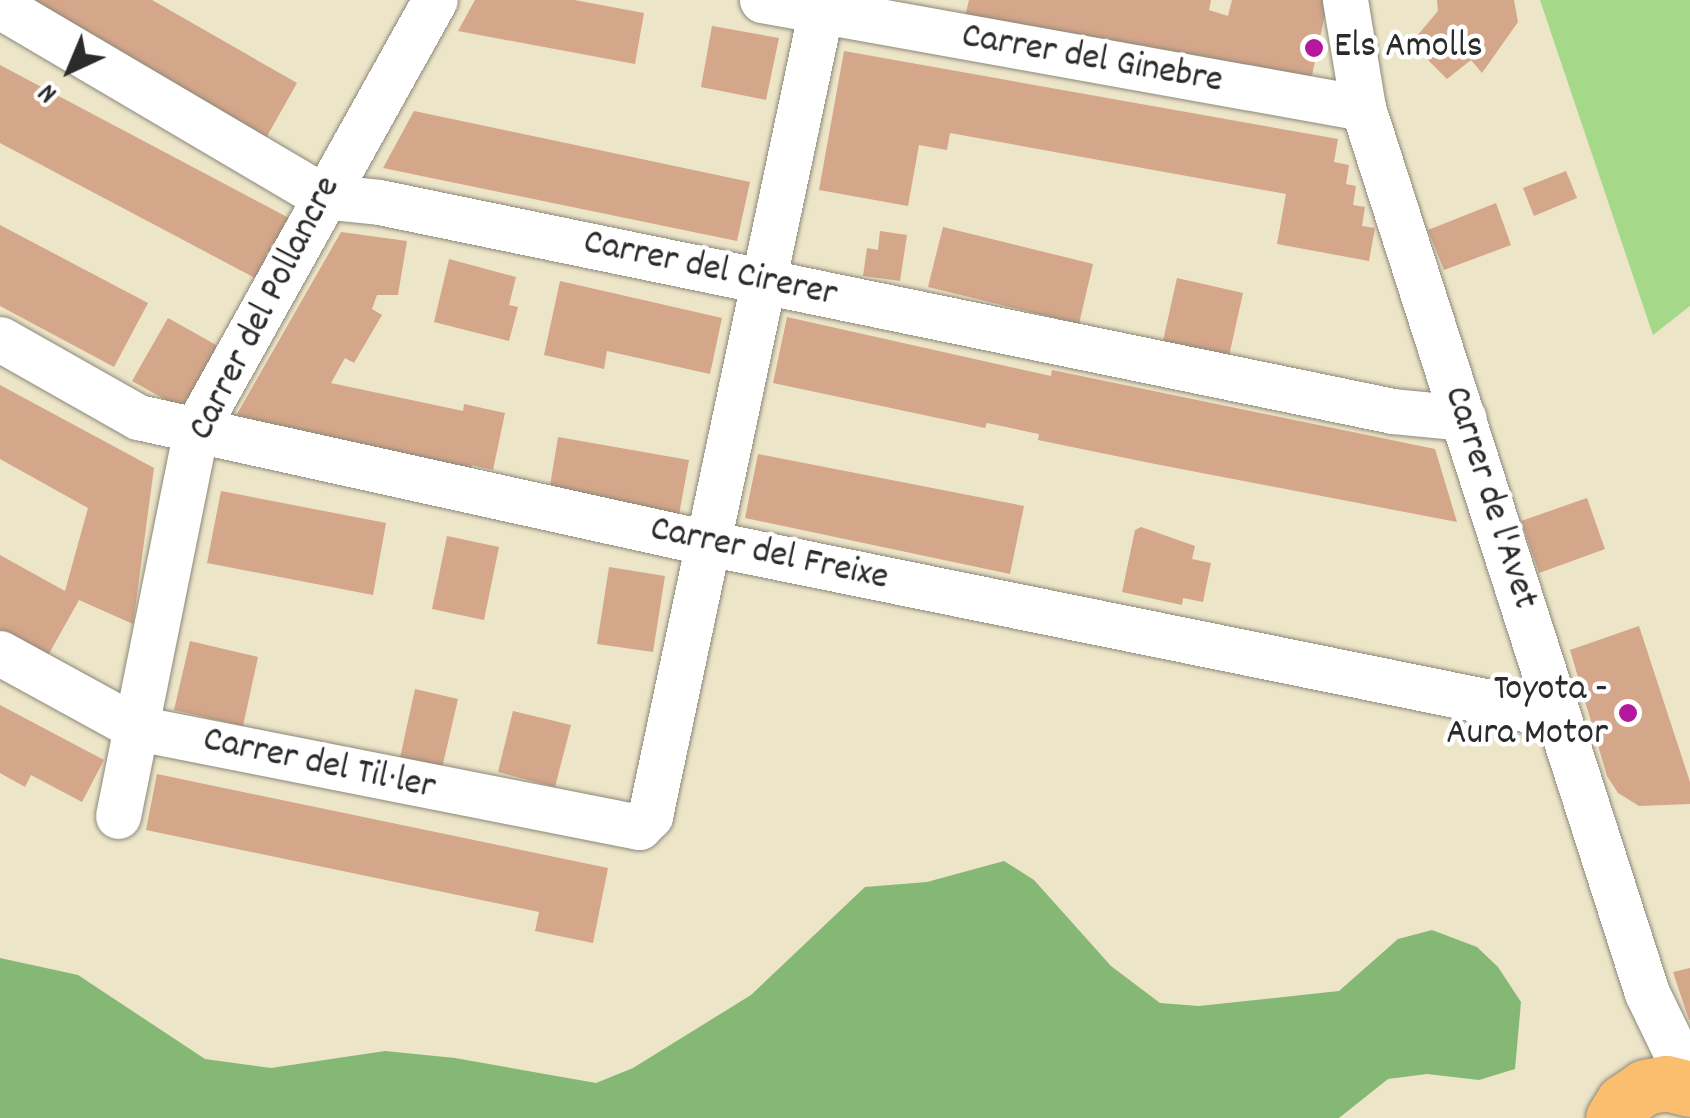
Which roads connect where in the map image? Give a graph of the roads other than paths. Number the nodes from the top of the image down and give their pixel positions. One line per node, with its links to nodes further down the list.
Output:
1 (434, 0): 7 (street, Carrer del Pollancre)
2 (762, 0): 5 (street, Carrer del Ginebre)
3 (1344, 0): 6 (street, Carrer de l'Avet)
4 (0, 6): 7 (street, Carrer del Cirerer)
5 (822, 6): 6 (street, Carrer del Ginebre); 8 (street)
6 (1363, 108): 10 (street, Carrer de l'Avet)
7 (322, 196): 8 (street, Carrer del Cirerer); 11 (street, Carrer del Pollancre)
8 (762, 281): 10 (street, Carrer del Cirerer); 12 (street)
9 (0, 340): 11 (street, Carrer del Freixe)
10 (1464, 418): 14 (street, Carrer de l'Avet)
11 (196, 429): 12 (street, Carrer del Freixe); 15 (street, Carrer del Pollancre)
12 (708, 544): 14 (street, Carrer del Freixe); 15 (street, Carrer del Til·ler)
13 (0, 653): 15 (street, Carrer del Til·ler)
14 (1558, 716): 17 (street, Carrer de l'Avet)
15 (137, 728): 16 (street, Carrer del Pollancre)
16 (118, 816)
17 (1648, 993): 18 (street, Carrer de l'Avet); 19 (street, Carrer de l'Avet)
18 (1690, 1086): 19 (main road)
19 (1614, 1114)

